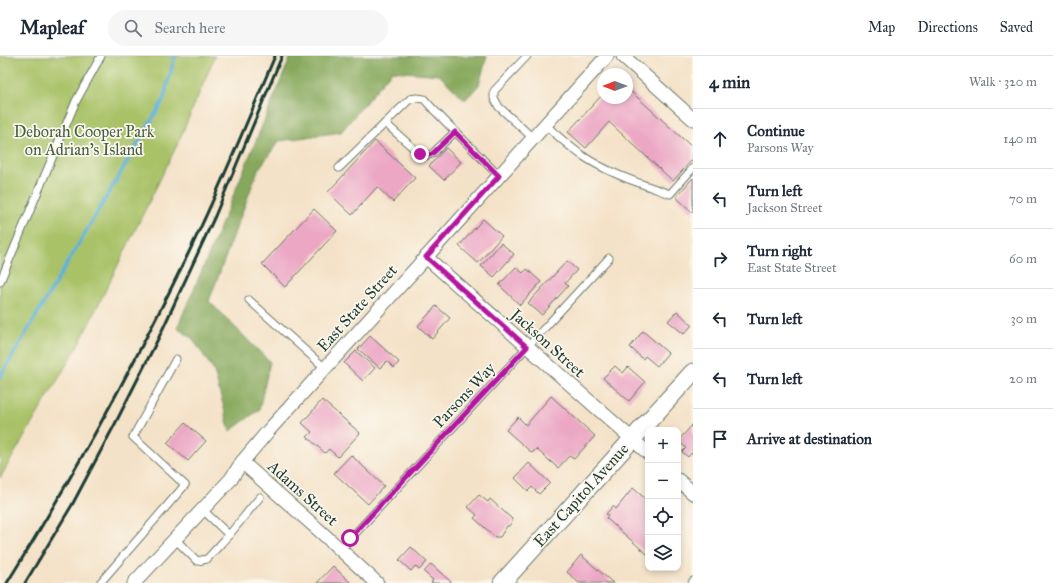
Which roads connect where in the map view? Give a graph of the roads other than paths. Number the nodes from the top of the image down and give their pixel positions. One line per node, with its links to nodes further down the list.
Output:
1 (101, 56): 15 (lane)
2 (527, 56): 9 (lane)
3 (607, 56): 7 (street, East State Street)
4 (623, 56): 5 (street)
5 (693, 119)
6 (386, 123): 8 (lane); 8 (lane); 10 (lane)
7 (546, 124): 9 (street, East State Street); 11 (lane)
8 (455, 132): 12 (lane)
9 (533, 138): 12 (street, East State Street)
10 (339, 168)
11 (693, 168)
12 (499, 176): 13 (street, East State Street)
13 (426, 257): 17 (street, Jackson Street); 19 (street, East State Street)
14 (609, 258): 17 (lane, Parsons Way)
15 (0, 282)
16 (249, 300): 19 (lane)
17 (527, 347): 21 (street, Jackson Street); 30 (lane, Parsons Way)
18 (176, 359): 32 (lane)
19 (325, 368): 23 (street, East State Street)
20 (693, 372): 21 (street, East Capitol Avenue)
21 (632, 439): 22 (street, Jackson Street); 34 (street, East Capitol Avenue)
22 (645, 451)
23 (242, 462): 27 (street, East State Street); 30 (street, Adams Street)
24 (681, 483): 25 (street)
25 (693, 493)
26 (260, 497): 28 (lane)
27 (202, 509): 28 (lane); 29 (street, East State Street)
28 (228, 535): 29 (lane)
29 (175, 540): 31 (street, East State Street)
30 (340, 550): 33 (street, Adams Street)
31 (137, 582)
32 (100, 583)
33 (377, 583)
34 (502, 583)

